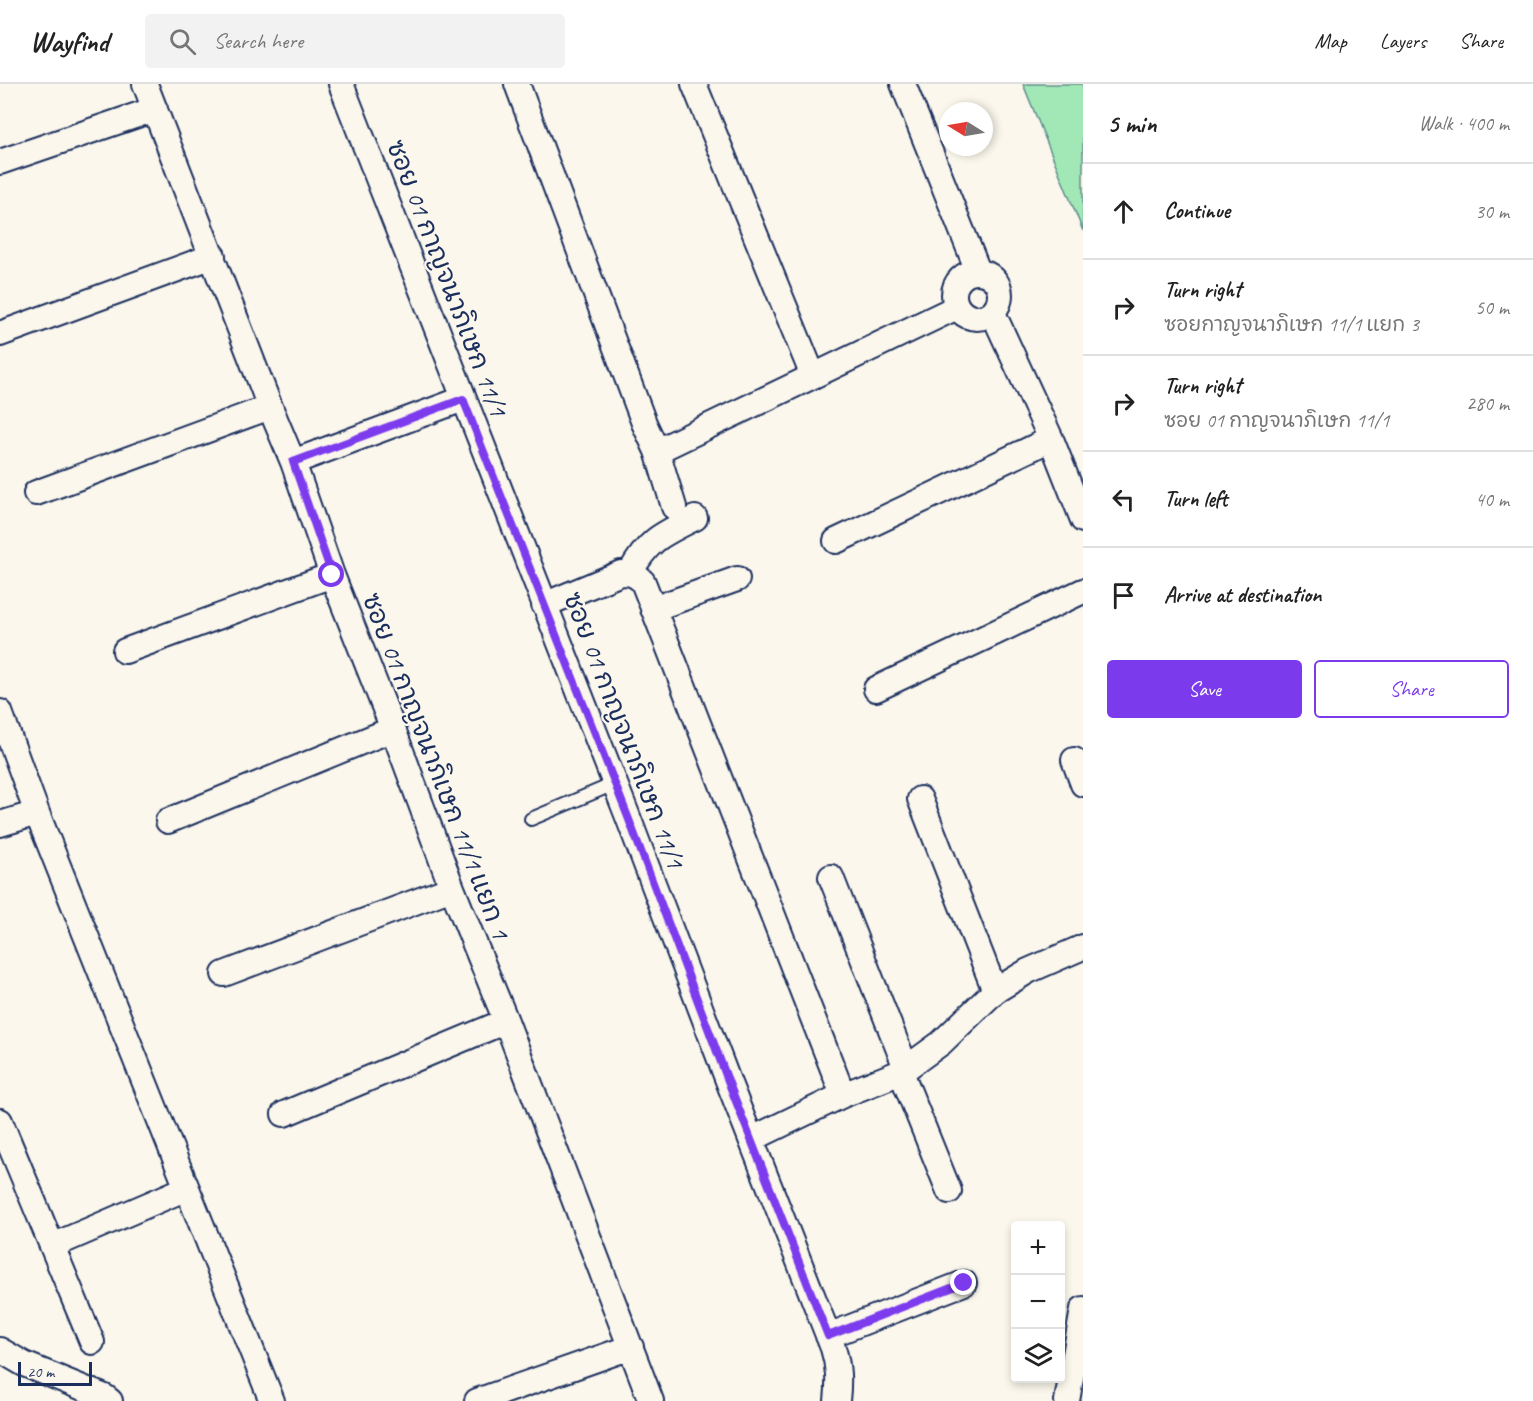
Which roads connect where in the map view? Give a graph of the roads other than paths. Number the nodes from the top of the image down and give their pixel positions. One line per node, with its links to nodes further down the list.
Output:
1 (145, 84): 6 (street, ซอย 01 กาญจนาภิเษก 11/1 แยก 1)
2 (340, 84): 14 (street, ซอย 01 กาญจนาภิเษก 11/1)
3 (517, 84): 17 (street)
4 (694, 84): 13 (street)
5 (903, 84): 9 (street)
6 (155, 109): 7 (street); 8 (street, ซอย 01 กาญจนาภิเษก 11/1 แยก 1)
7 (0, 162)
8 (213, 256): 12 (street); 15 (street, ซอย 01 กาญจนาภิเษก 11/1 แยก 1)
9 (978, 272): 10 (street); 11 (street)
10 (957, 307): 11 (street); 13 (street)
11 (993, 313): 16 (street)
12 (0, 334)
13 (813, 376): 17 (street)
14 (463, 399): 18 (street); 28 (street, ซอย 01 กาญจนาภิเษก 11/1)
15 (270, 407): 18 (street, ซอย 01 กาญจนาภิเษก 11/1 แยก 1); 19 (street)
16 (1051, 439): 22 (street); 23 (street)
17 (657, 451): 20 (street)
18 (293, 462): 25 (street, ซอย 01 กาญจนาภิเษก 11/1 แยก 1)
19 (36, 493)
20 (674, 507)
21 (695, 518): 24 (street)
22 (1083, 520)
23 (836, 541)
24 (630, 573): 28 (street); 29 (street)
25 (332, 575): 30 (street); 33 (street, ซอย 01 กาญจนาภิเษก 11/1 แยก 1)
26 (736, 579): 29 (street)
27 (1083, 591): 31 (street)
28 (544, 605): 35 (street, ซอย 01 กาญจนาภิเษก 11/1)
29 (653, 609): 49 (street)
30 (125, 651)
31 (876, 689)
32 (0, 712): 38 (street)
33 (393, 729): 40 (street); 43 (street, ซอย 01 กาญจนาภิเษก 11/1 แยก 1)
34 (1074, 760): 36 (street)
35 (614, 784): 39 (lane); 52 (street, ซอย 01 กาญจนาภิเษก 11/1)
36 (1083, 784)
37 (920, 799): 46 (street)
38 (37, 813): 41 (street); 53 (street)
39 (531, 819)
40 (168, 821)
41 (0, 824)
42 (831, 877): 48 (street)
43 (452, 888): 45 (street); 47 (street, ซอย 01 กาญจนาภิเษก 11/1 แยก 1)
44 (1083, 947): 46 (street)
45 (224, 974)
46 (995, 992): 48 (street)
47 (506, 1021): 50 (street); 60 (street, ซอย 01 กาญจนาภิเษก 11/1 แยก 1)
48 (903, 1070): 49 (street); 54 (street)
49 (843, 1095): 52 (street)
50 (284, 1114)
51 (0, 1121): 55 (street)
52 (752, 1139): 58 (street, ซอย 01 กาญจนาภิเษก 11/1)
53 (187, 1188): 55 (street); 63 (street)
54 (949, 1191)
55 (52, 1246): 59 (street)
56 (964, 1283): 58 (street)
57 (1083, 1309): 67 (street)
58 (828, 1336): 66 (street, ซอย 01 กาญจนาภิเษก 11/1)
59 (92, 1342)
60 (631, 1347): 64 (street); 65 (street, ซอย 01 กาญจนาภิเษก 11/1 แยก 1)
61 (0, 1350): 62 (street)
62 (110, 1401)
63 (272, 1401)
64 (477, 1401)
65 (651, 1401)
66 (837, 1401)
67 (1067, 1401)

